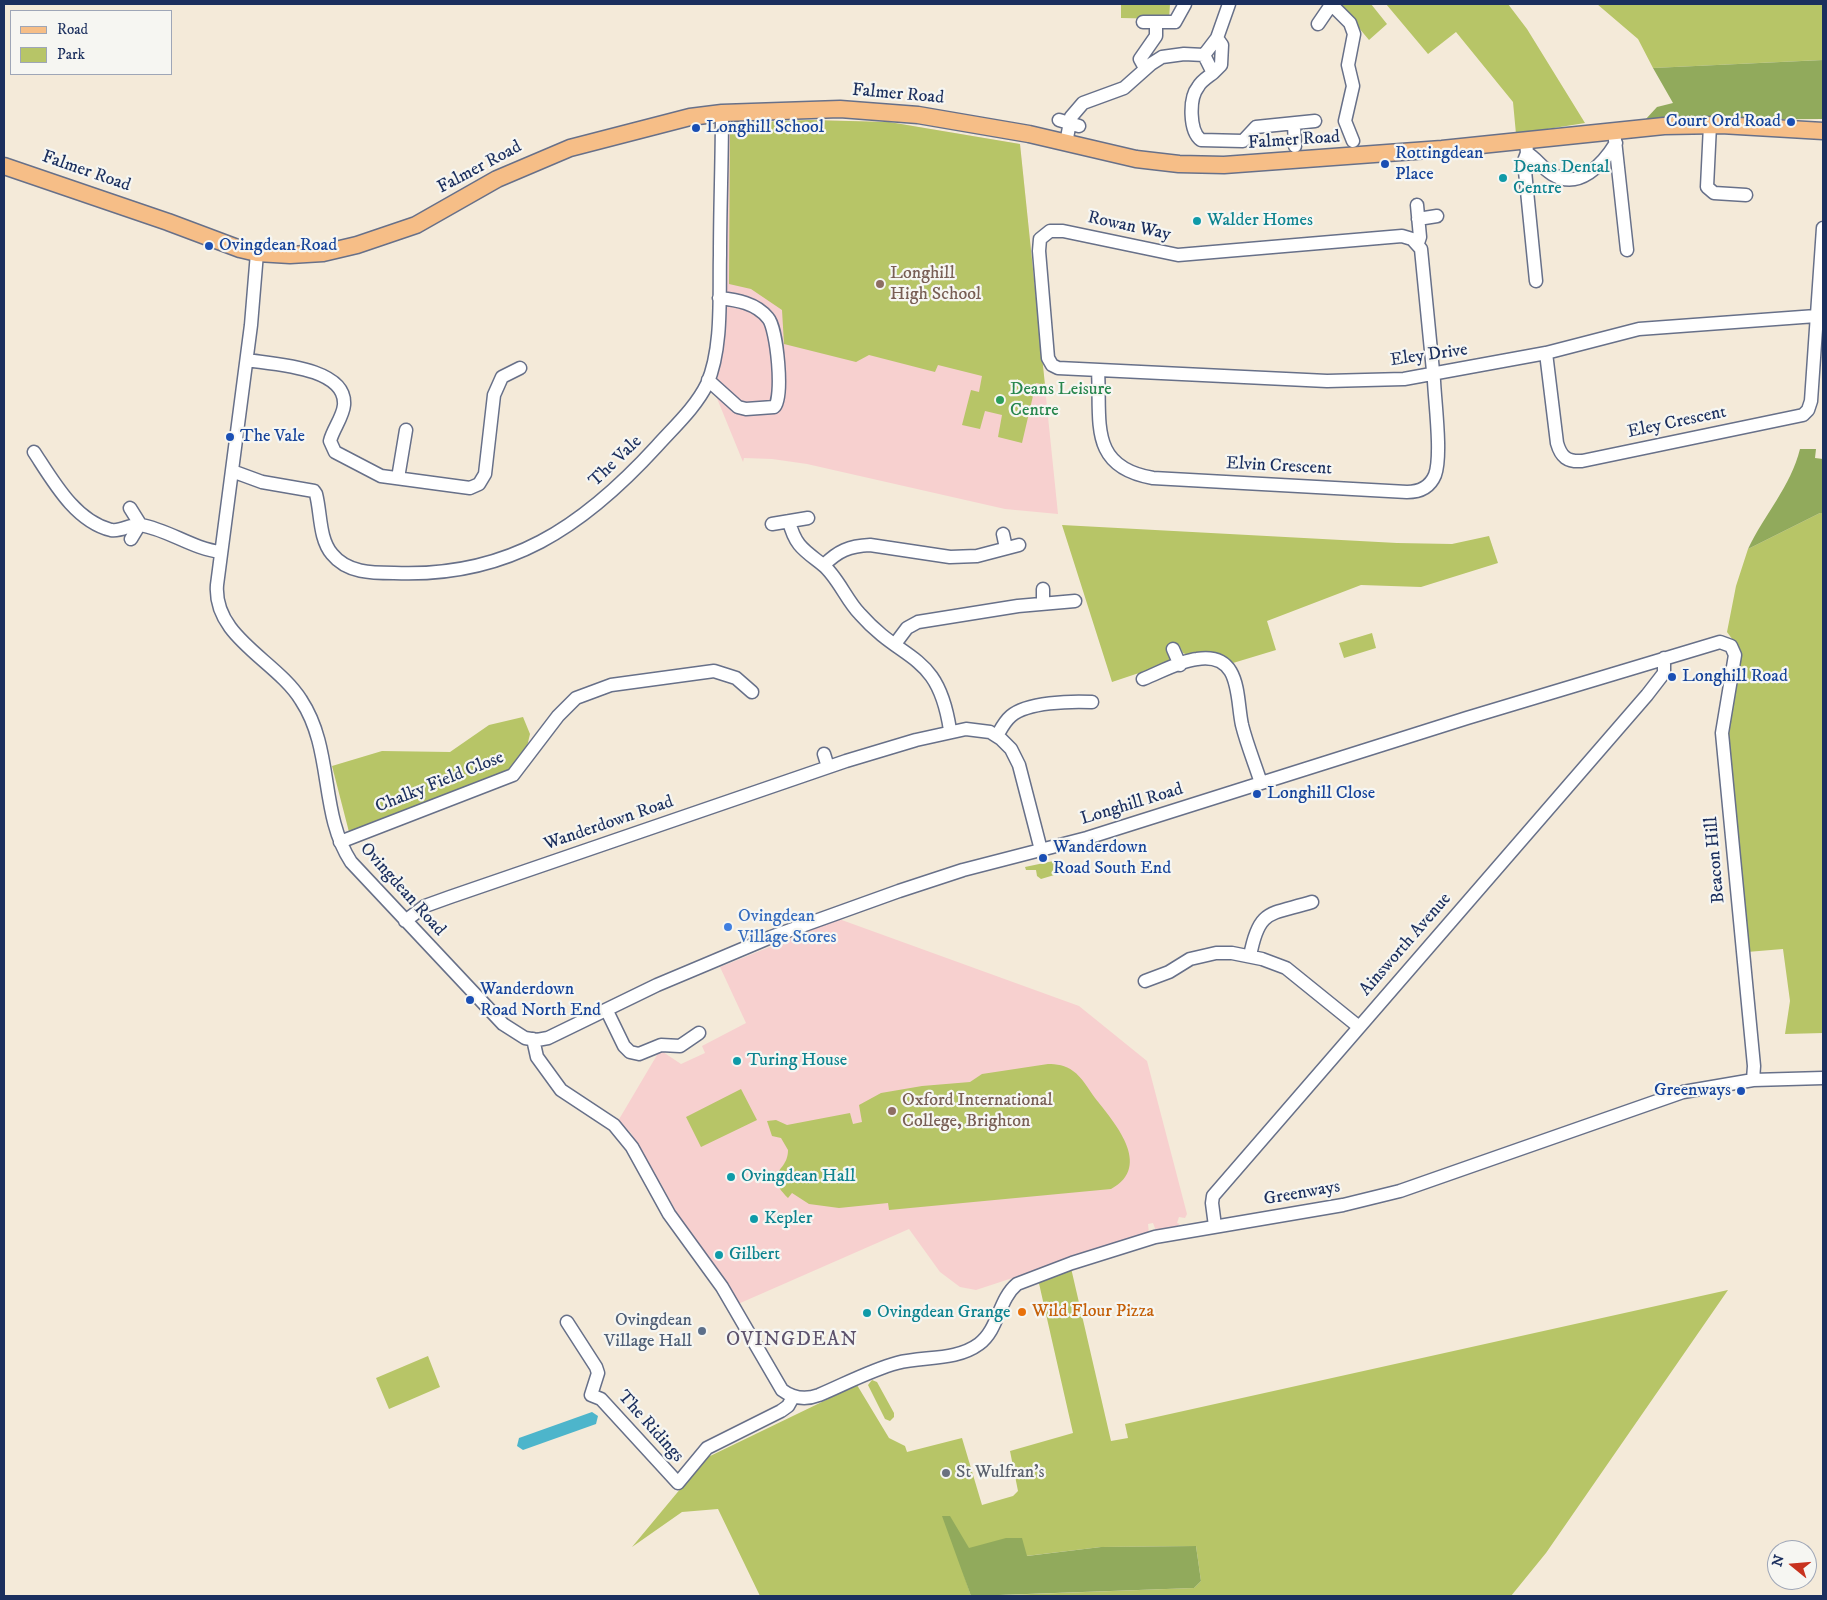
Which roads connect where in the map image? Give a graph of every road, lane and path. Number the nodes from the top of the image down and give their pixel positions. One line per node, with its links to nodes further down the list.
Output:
1 (1185, 4): 7 (street)
2 (1228, 4): 5 (street)
3 (1331, 4): 4 (street); 15 (street)
4 (1318, 24)
5 (1217, 38): 6 (street); 8 (street)
6 (1204, 55): 7 (street); 8 (street)
7 (1145, 68): 16 (street)
8 (1213, 73): 11 (street)
9 (722, 113): 16 (main road, Falmer Road); 27 (main road, Falmer Road); 29 (street, The Vale)
10 (1315, 122): 11 (street)
11 (1294, 125): 17 (street)
12 (1710, 125): 13 (main road, Falmer Road); 14 (main road, Falmer Road); 20 (street)
13 (1823, 131)
14 (1615, 137): 18 (main road, Falmer Road); 18 (street); 26 (street)
15 (1354, 141)
16 (1066, 143): 18 (main road, Falmer Road)
17 (1295, 146)
18 (1527, 147): 28 (street)
19 (4, 166): 27 (main road, Falmer Road)
20 (1746, 196)
21 (1417, 205): 23 (street)
22 (1437, 216): 23 (street)
23 (1418, 219): 25 (street)
24 (1823, 228): 30 (street)
25 (1418, 243): 32 (street, Rowan Way); 36 (street)
26 (1627, 250)
27 (257, 253): 33 (street, Ovingdean Road)
28 (1536, 282)
29 (719, 298): 37 (street, The Vale); 37 (street)
30 (1816, 316): 31 (street, Eley Drive); 31 (street, Eley Crescent)
31 (1546, 353): 36 (street, Eley Drive)
32 (1048, 356): 35 (street, Eley Drive)
33 (247, 360): 40 (street, Ovingdean Road); 41 (street)
34 (520, 368): 41 (street)
35 (1098, 370): 36 (street, Eley Drive); 36 (street, Elvin Crescent)
36 (1433, 375)
37 (708, 380): 40 (street, The Vale)
38 (406, 430): 41 (street)
39 (34, 452): 45 (street)
40 (232, 471): 49 (street, Ovingdean Road)
41 (398, 478)
42 (130, 508): 45 (street)
43 (808, 518): 44 (street)
44 (789, 521): 46 (street); 50 (street)
45 (140, 524): 48 (street); 49 (street)
46 (772, 524)
47 (1003, 534): 50 (street)
48 (131, 539)
49 (221, 552): 69 (street, Ovingdean Road)
50 (824, 565): 55 (street)
51 (1043, 589): 53 (street)
52 (1075, 601): 53 (street)
53 (1043, 603): 55 (street)
54 (1724, 642): 57 (street, Longhill Road); 80 (street, Beacon Hill)
55 (895, 644): 64 (street)
56 (1174, 649): 58 (street)
57 (1664, 658): 59 (street, Longhill Road); 62 (street, Ainsworth Avenue)
58 (1180, 665): 60 (street); 68 (street)
59 (1644, 665): 62 (street); 68 (street, Longhill Road)
60 (1143, 679)
61 (752, 692): 69 (street, Chalky Field Close)
62 (1647, 695): 76 (street, Ainsworth Avenue)
63 (1092, 702): 65 (street)
64 (950, 730): 65 (street, Wanderdown Road); 67 (street, Wanderdown Road)
65 (997, 736): 70 (street)
66 (824, 754): 67 (street)
67 (828, 767): 72 (street, Wanderdown Road)
68 (1261, 783): 70 (street, Longhill Road)
69 (340, 842): 72 (street, Ovingdean Road)
70 (1041, 850): 75 (street, Longhill Road)
71 (1312, 902): 73 (street)
72 (405, 921): 78 (street, Ovingdean Road)
73 (1250, 956): 74 (street); 76 (street)
74 (1144, 981)
75 (606, 1011): 77 (street); 78 (street, Longhill Road)
76 (1359, 1026): 81 (street, Ainsworth Avenue)
77 (699, 1033)
78 (533, 1040): 83 (street)
79 (1823, 1078): 80 (street, Greenways)
80 (1753, 1080): 81 (street, Greenways)
81 (1215, 1226): 83 (street, Greenways)
82 (567, 1322): 83 (street, The Ridings)
83 (793, 1397)

